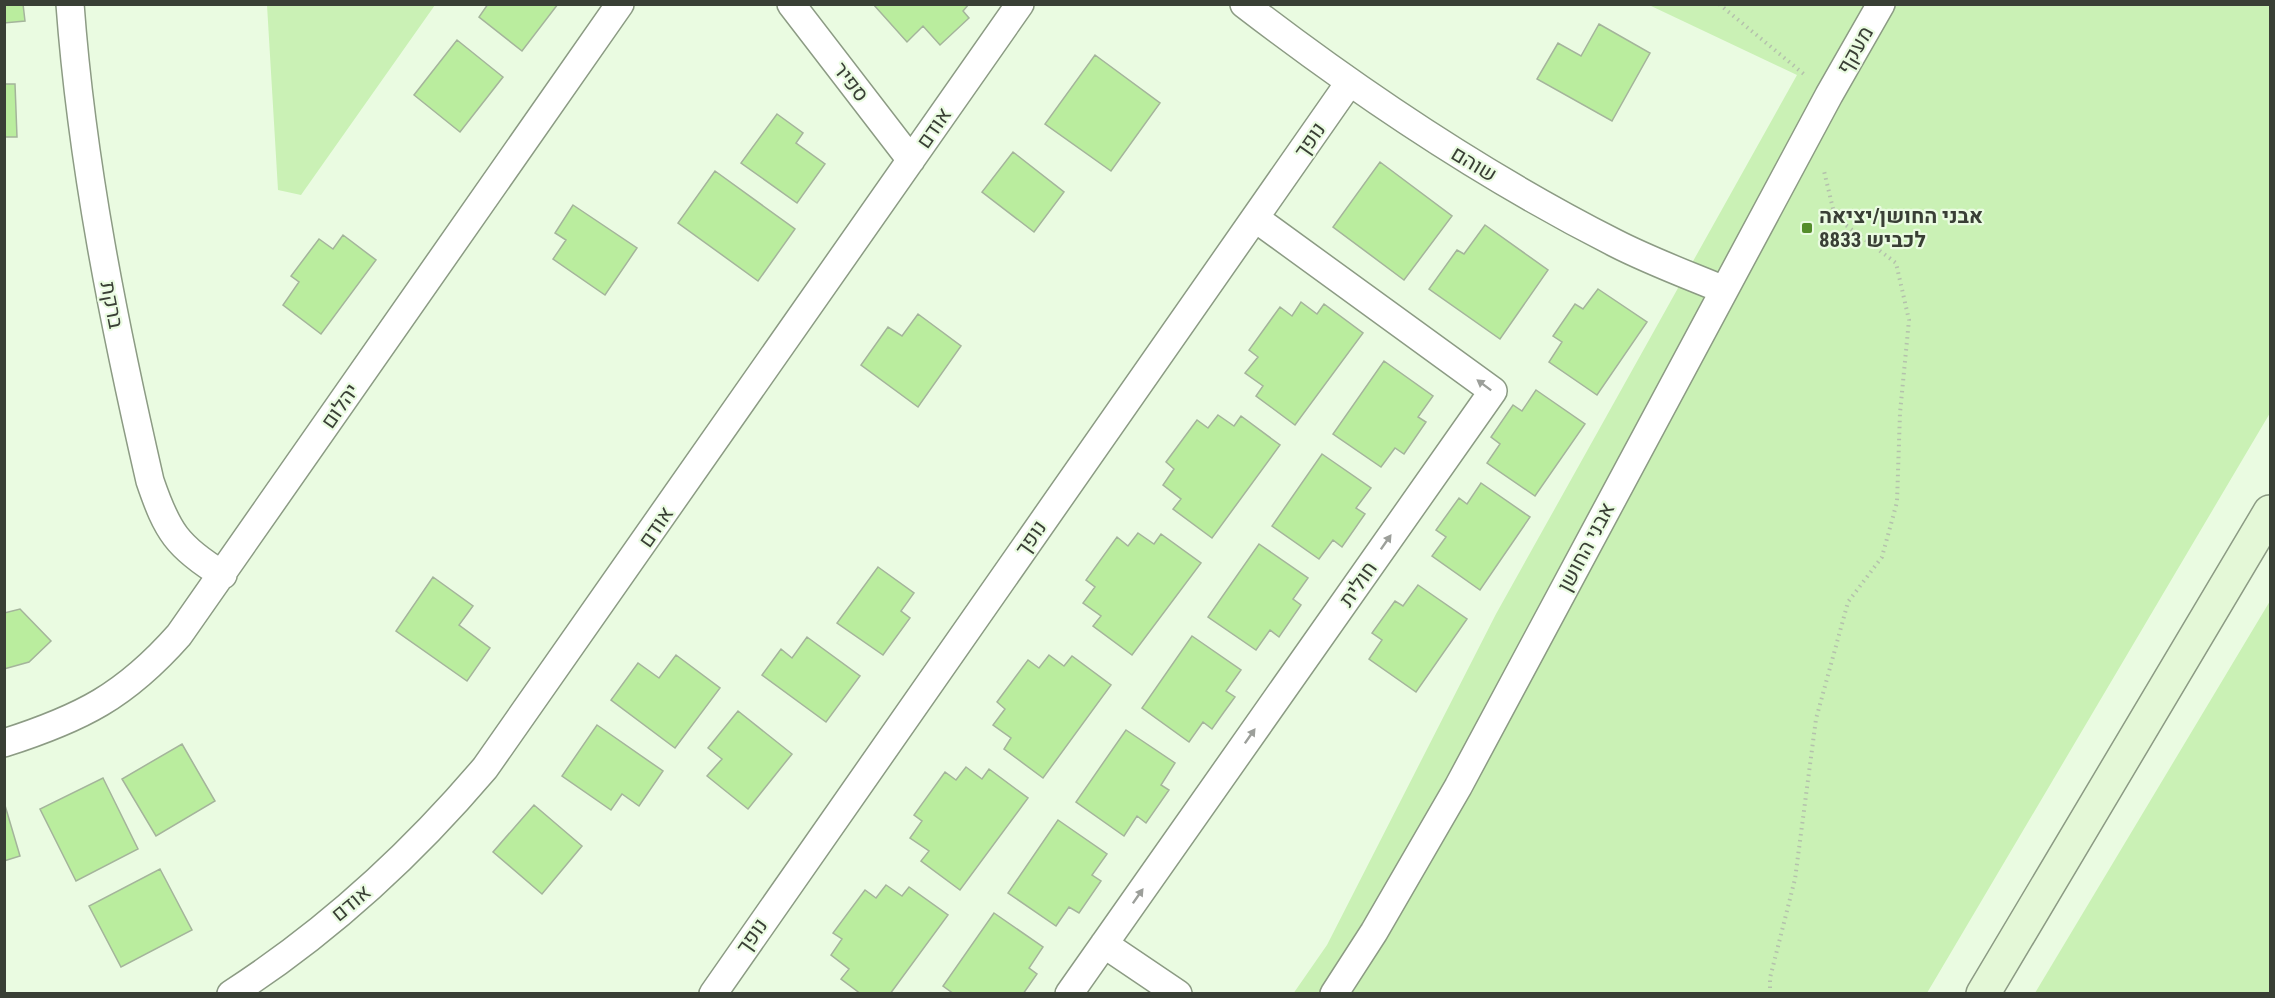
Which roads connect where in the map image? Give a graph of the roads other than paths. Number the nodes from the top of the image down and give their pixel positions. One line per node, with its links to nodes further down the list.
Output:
1 (70, 4): 13 (street, ברקת)
2 (620, 4): 13 (street, יהלום)
3 (791, 4): 9 (street, ספיר)
4 (1020, 4): 9 (street, אודם)
5 (1244, 4): 7 (street, שוהם)
6 (1881, 4): 8 (street, מעקף)
7 (1349, 83): 10 (street, נופך); 11 (street, שוהם)
8 (1829, 95): 11 (street, אבני החושן)
9 (911, 160): 16 (street, אודם)
10 (1255, 219): 15 (street, חולית, one-way to 10); 17 (street, נופך)
11 (1724, 290): 20 (street, אבני החושן)
12 (2271, 513): 21 (main road)
13 (223, 575): 14 (street, יהלום)
14 (4, 743)
15 (1104, 944): 18 (street); 19 (street)
16 (231, 993)
17 (713, 993)
18 (1070, 993)
19 (1178, 993)
20 (1334, 993)
21 (1983, 993)

